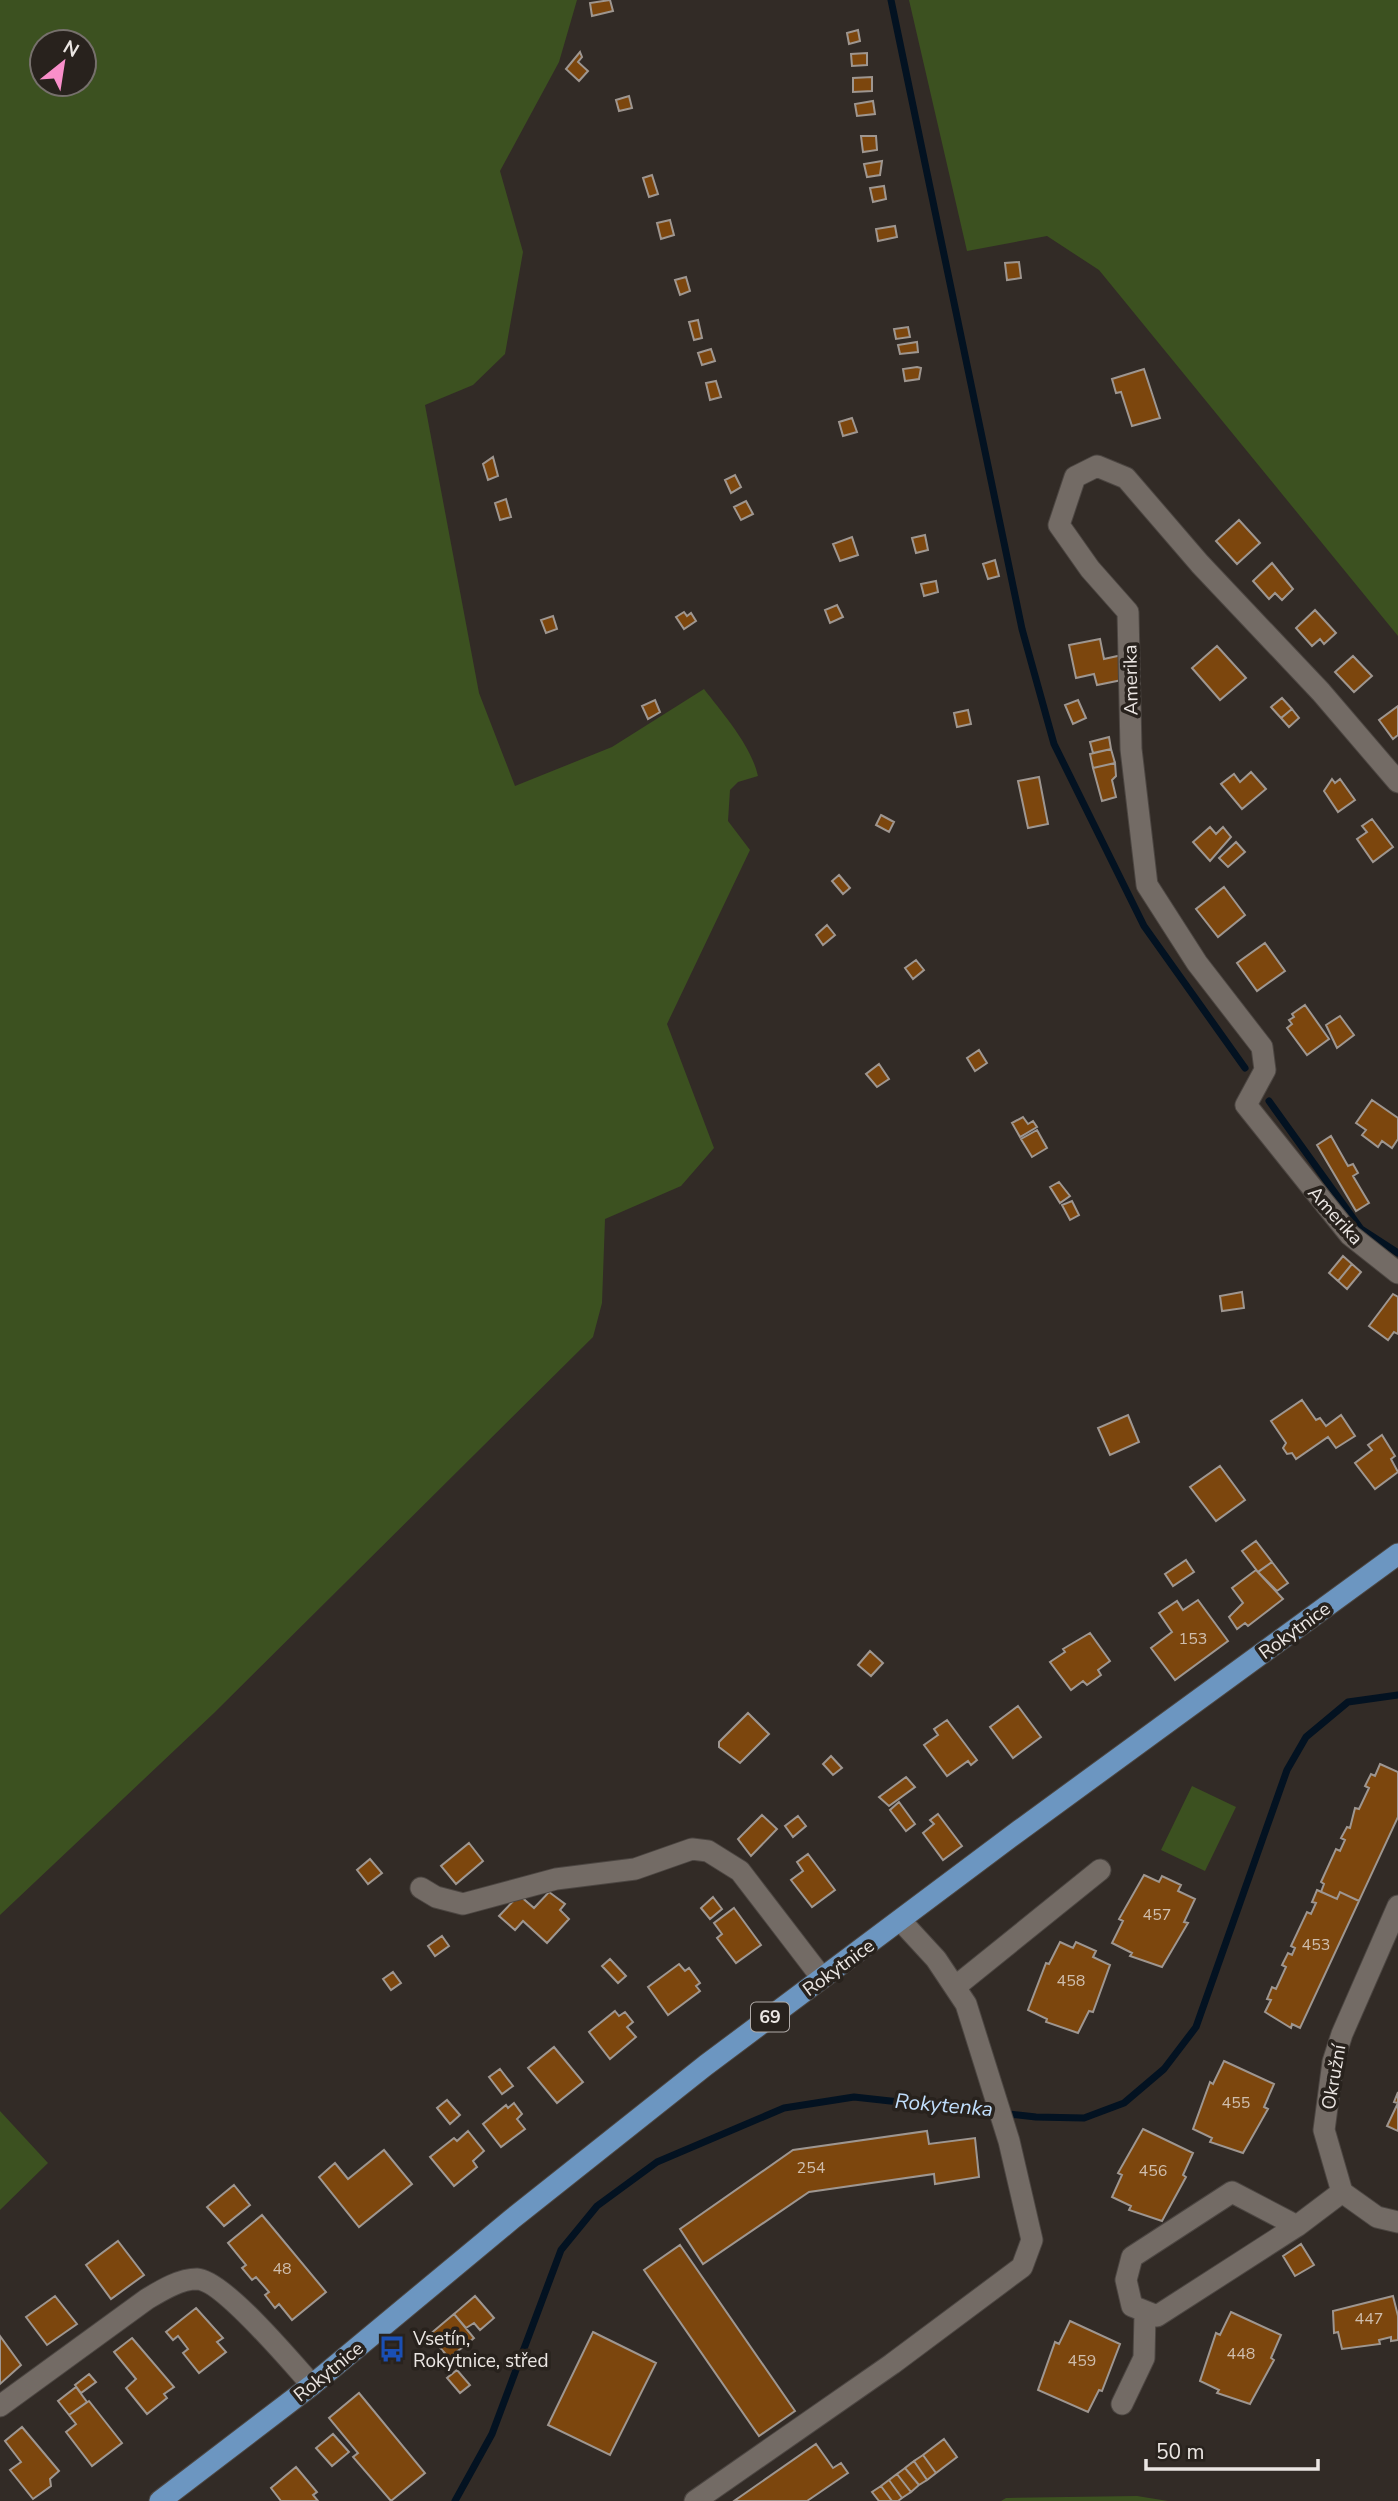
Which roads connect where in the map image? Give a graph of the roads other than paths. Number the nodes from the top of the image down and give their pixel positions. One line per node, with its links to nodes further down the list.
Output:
1 (1398, 782): 2 (street, Amerika)
2 (1398, 1273)
3 (1398, 1554): 7 (main road, Rokytnice / 69)
4 (1100, 1870): 9 (street)
5 (421, 1888): 8 (street)
6 (1398, 1906): 10 (street, Okružní)
7 (901, 1921): 8 (main road, Rokytnice / 69); 9 (street)
8 (822, 1978): 14 (main road, Rokytnice / 69)
9 (955, 1987): 18 (street)
10 (1342, 2192): 11 (street); 12 (street)
11 (1398, 2221)
12 (1297, 2226): 13 (street); 13 (street)
13 (1145, 2313): 15 (street)
14 (312, 2385): 16 (street); 17 (main road, Rokytnice / 69)
15 (1122, 2404)
16 (0, 2406)
17 (160, 2501)
18 (695, 2501)

